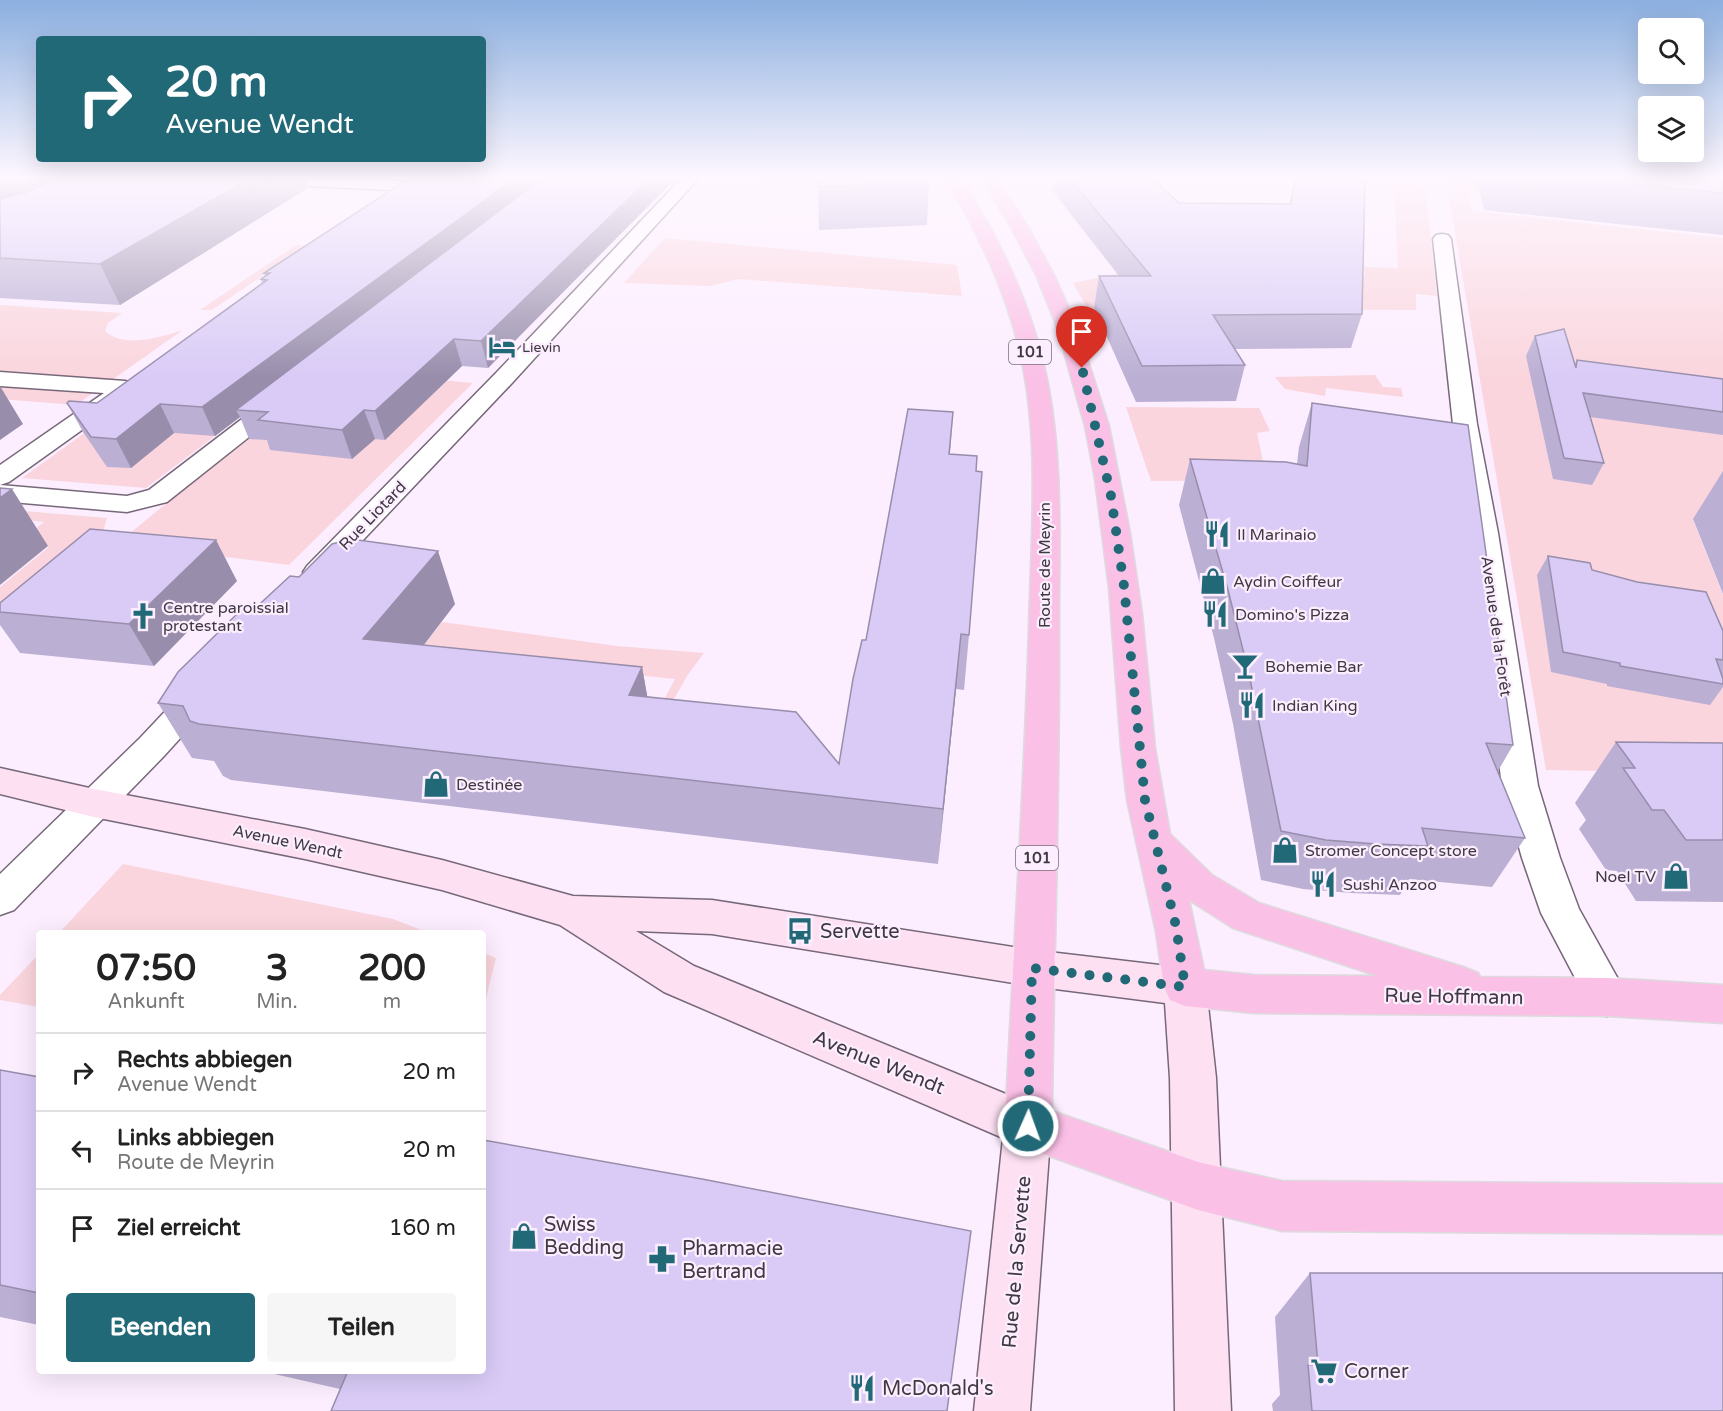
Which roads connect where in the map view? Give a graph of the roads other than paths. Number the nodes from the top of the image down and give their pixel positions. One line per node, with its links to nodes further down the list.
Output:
1 (628, 245): 9 (street, Rue Liotard)
2 (991, 245): 16 (main road, Route de Meyrin / 101)
3 (1030, 245): 13 (main road, 101)
4 (1443, 245): 19 (street, Avenue de la Forêt)
5 (0, 379): 7 (street)
6 (296, 389): 8 (street)
7 (0, 477)
8 (0, 493)
9 (305, 585)
10 (220, 674): 12 (street)
11 (0, 781): 12 (main road, Avenue Wendt)
12 (94, 803): 14 (street); 15 (main road, Avenue Wendt)
13 (1152, 833): 17 (main road, 101); 18 (main road)
14 (0, 899)
15 (573, 912): 16 (main road, Avenue Wendt); 21 (main road, Avenue Wendt)
16 (1032, 968): 17 (main road, Avenue Wendt); 21 (main road, Rue de la Servette / 101)
17 (1185, 987): 18 (main road, Rue Hoffmann); 22 (main road, 101)
18 (1493, 996): 19 (main road, Rue Hoffmann)
19 (1607, 997): 20 (main road, Rue Hoffmann)
20 (1723, 1004)
21 (1028, 1126): 22 (main road, Avenue Wendt); 24 (main road, Rue de la Servette / 101)
22 (1198, 1186): 23 (main road); 25 (main road, 101)
23 (1723, 1209)
24 (1002, 1411)
25 (1203, 1411)

